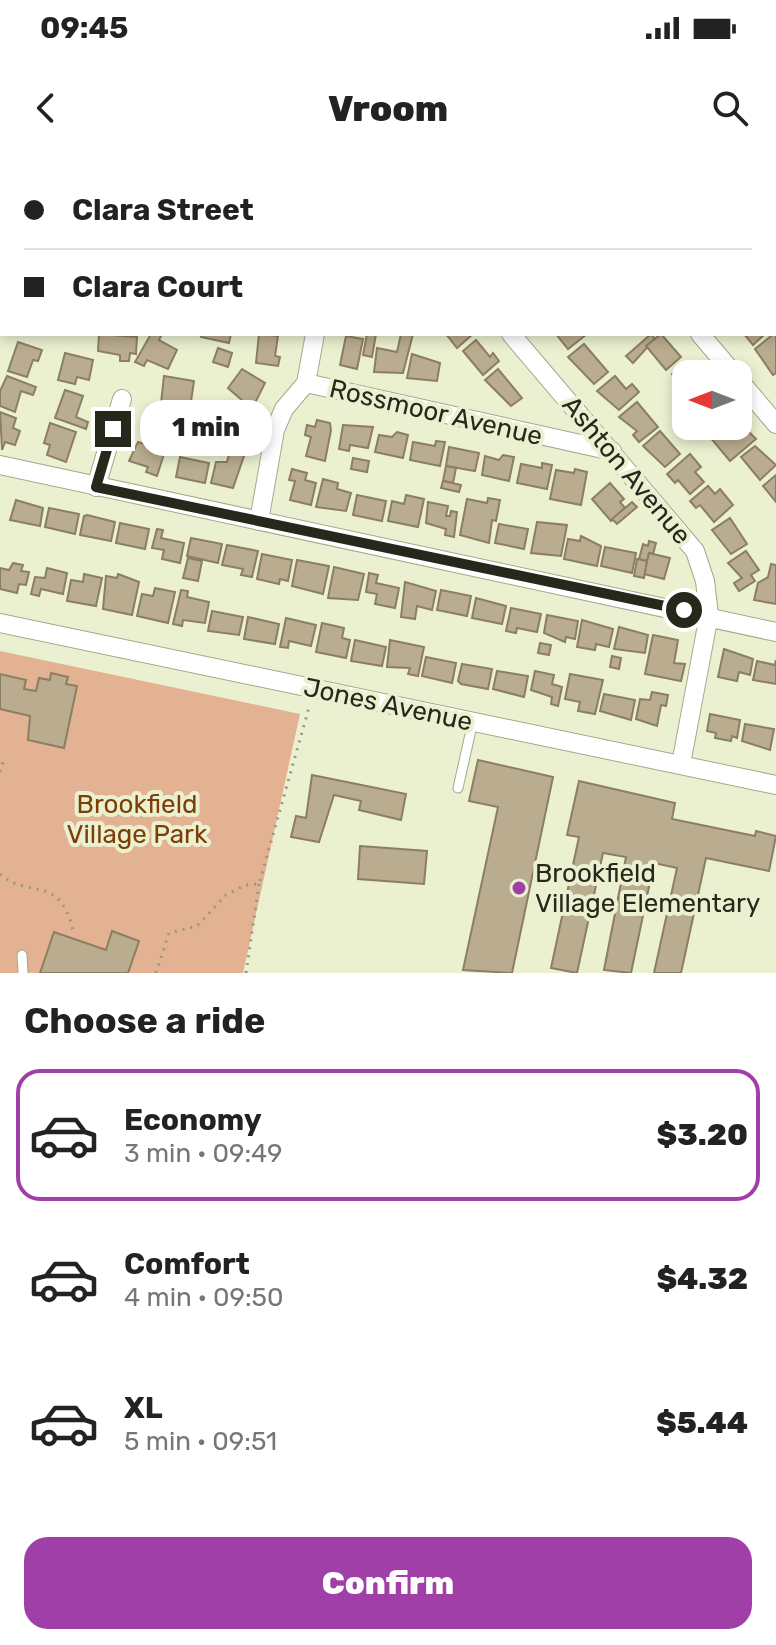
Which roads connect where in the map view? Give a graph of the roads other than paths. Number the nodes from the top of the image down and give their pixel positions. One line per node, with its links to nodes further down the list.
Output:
1 (315, 336): 5 (street)
2 (513, 336): 9 (street, Ashton Avenue)
3 (702, 336): 4 (street)
4 (722, 360)
5 (306, 383): 9 (street, Rossmoor Avenue); 12 (street)
6 (752, 396): 8 (street)
7 (122, 399): 11 (street)
8 (776, 424)
9 (612, 451): 13 (street, Ashton Avenue)
10 (0, 465): 11 (street)
11 (96, 487): 12 (street)
12 (259, 521): 13 (street)
13 (709, 615): 15 (street); 17 (street, Ashton Avenue)
14 (0, 623): 16 (street, Jones Avenue)
15 (776, 632)
16 (473, 721): 17 (street, Jones Avenue); 19 (lane)
17 (681, 764): 18 (street, Jones Avenue)
18 (776, 785)
19 (458, 788)
20 (22, 955): 21 (lane)
21 (23, 973)

